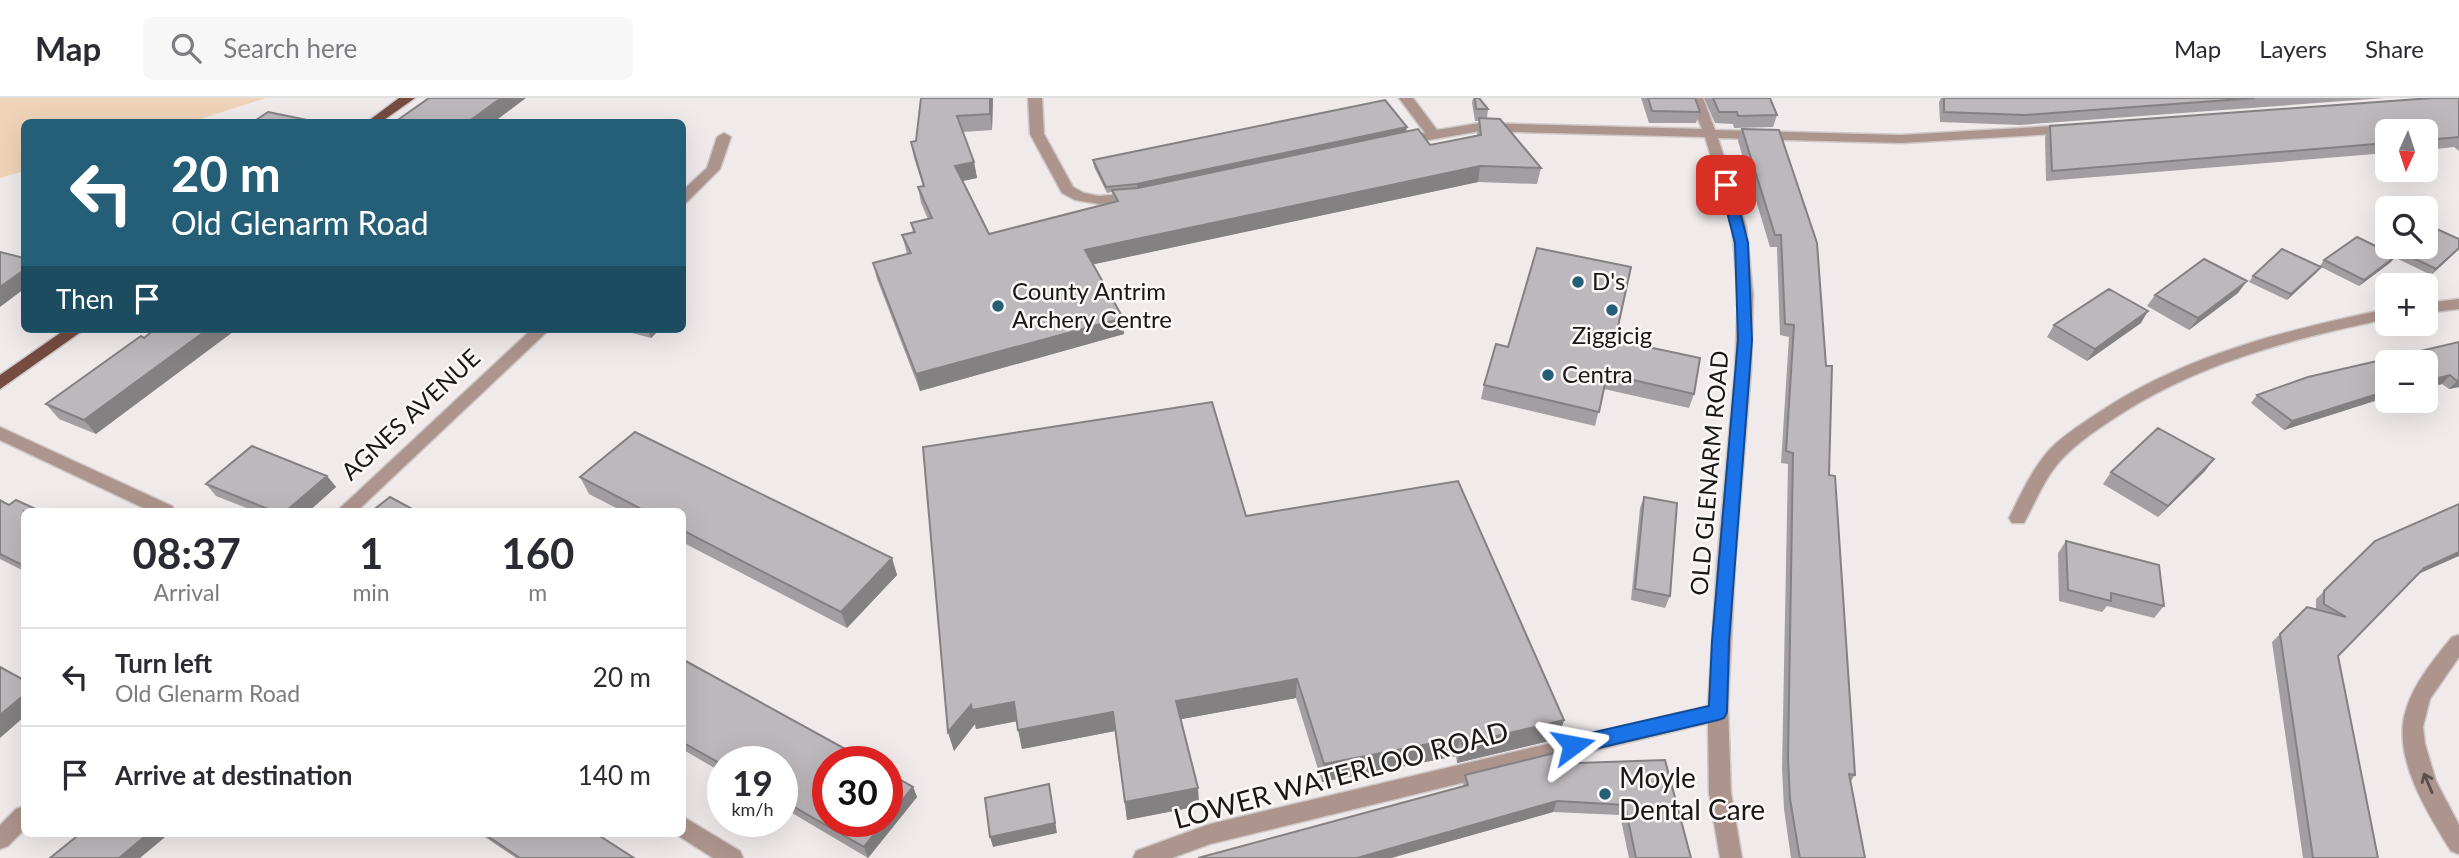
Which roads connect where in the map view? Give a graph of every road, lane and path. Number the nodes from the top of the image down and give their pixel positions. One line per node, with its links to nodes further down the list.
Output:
1 (408, 98): 5 (main road)
2 (1035, 98): 11 (street)
3 (1406, 98): 7 (street)
4 (1696, 98): 8 (street, OLD GLENARM ROAD)
5 (377, 119)
6 (2087, 128): 8 (street)
7 (1433, 134): 8 (street); 10 (street)
8 (1709, 134): 24 (street, OLD GLENARM ROAD)
9 (724, 138): 12 (street)
10 (1379, 145)
11 (1152, 194)
12 (686, 195)
13 (2459, 304): 14 (street)
14 (2438, 307)
15 (2375, 317): 22 (street)
16 (71, 333): 18 (main road)
17 (538, 333): 21 (street, AGNES AVENUE)
18 (0, 383)
19 (0, 433): 20 (street)
20 (160, 508)
21 (349, 508)
22 (2018, 518)
23 (2459, 643): 28 (street, one-way to 23)
24 (1718, 712): 30 (street, LOWER WATERLOO ROAD); 31 (street, OLD GLENARM ROAD)
25 (21, 819): 27 (street)
26 (686, 829): 29 (street)
27 (0, 839)
28 (2459, 844)
29 (732, 858)
30 (1144, 858)
31 (1731, 858)

